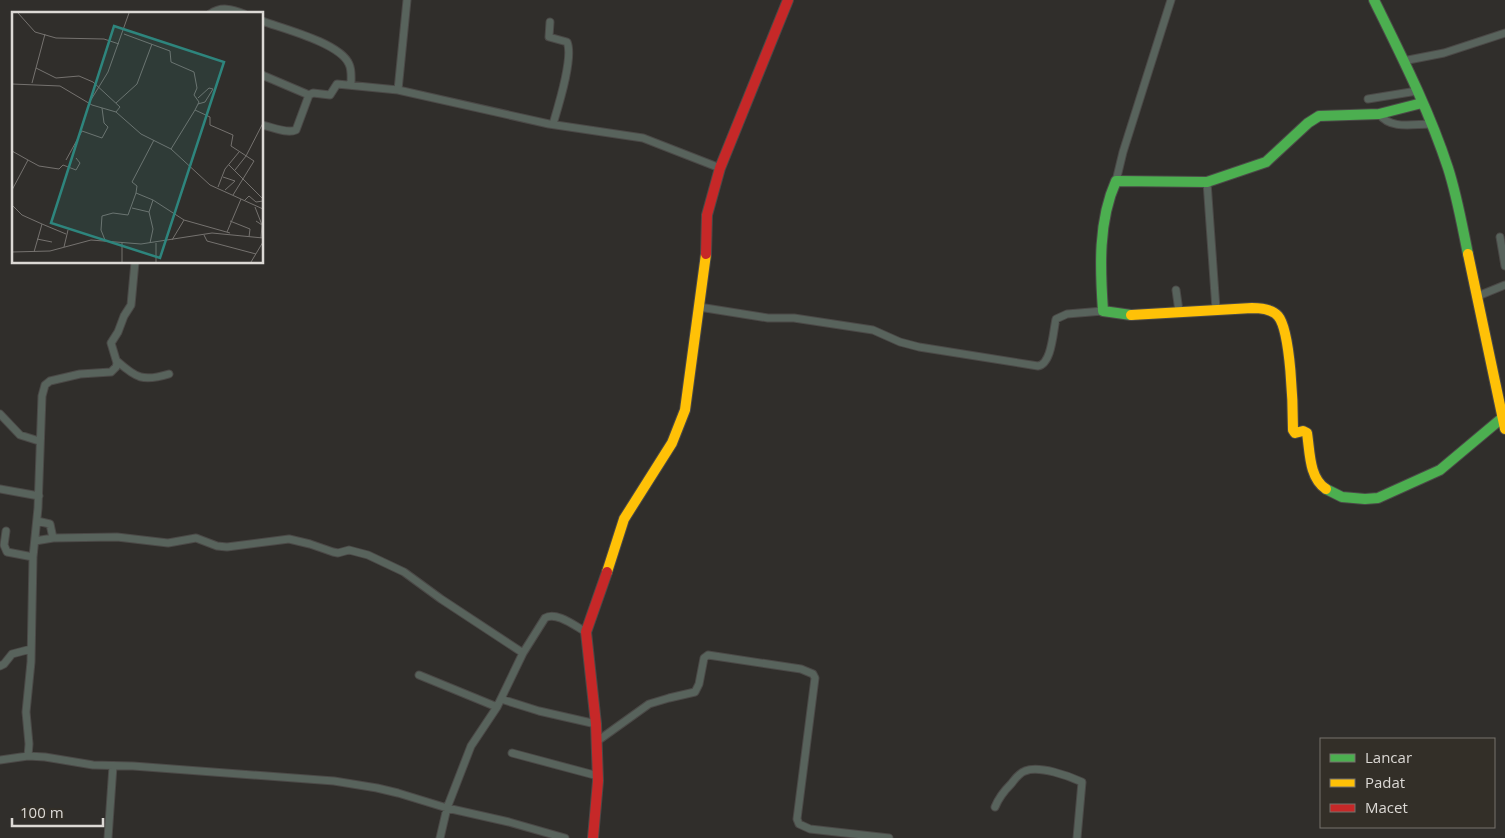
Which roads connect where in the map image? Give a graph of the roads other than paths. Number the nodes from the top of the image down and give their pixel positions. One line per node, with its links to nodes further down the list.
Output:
1 (407, 0): 13 (street)
2 (788, 0): 22 (street)
3 (1171, 0): 23 (street)
4 (1374, 0): 10 (street)
5 (214, 12): 6 (street)
6 (238, 12)
7 (264, 22): 12 (street)
8 (550, 22): 19 (street)
9 (1505, 33): 10 (street)
10 (1403, 61): 14 (street)
11 (264, 76): 15 (street)
12 (351, 84): 13 (street); 15 (street)
13 (398, 90): 19 (street)
14 (1417, 91): 16 (street); 17 (street)
15 (309, 95): 21 (street)
16 (1368, 99)
17 (1422, 103): 18 (street); 20 (street)
18 (1379, 114): 20 (street); 24 (street)
19 (553, 124): 22 (street)
20 (1431, 124): 30 (street)
21 (264, 125)
22 (720, 168): 31 (street)
23 (1116, 180): 24 (street); 33 (street)
24 (1207, 182): 32 (street)
25 (1500, 236): 27 (street)
26 (135, 264): 35 (street)
27 (1505, 266)
28 (1505, 285): 30 (street)
29 (1176, 290): 34 (street)
30 (1478, 296): 38 (street)
31 (699, 307): 33 (street); 48 (street)
32 (1216, 309): 34 (street); 38 (street)
33 (1103, 311): 34 (street)
34 (1179, 311)
35 (116, 361): 36 (street); 40 (street)
36 (169, 374)
37 (0, 414): 40 (street)
38 (1502, 418): 39 (street)
39 (1505, 429)
40 (39, 441): 42 (street)
41 (0, 489): 42 (street)
42 (39, 496): 43 (street)
43 (37, 521): 45 (street); 46 (street)
44 (6, 531): 47 (street)
45 (52, 538): 46 (street); 50 (street)
46 (34, 541): 47 (street)
47 (33, 556): 49 (street)
48 (586, 632): 50 (street); 55 (street)
49 (31, 649): 51 (street); 58 (street)
50 (524, 653): 53 (street)
51 (0, 666)
52 (419, 675): 54 (street)
53 (501, 699): 54 (street); 55 (street)
54 (497, 707): 63 (street)
55 (596, 724): 56 (street)
56 (596, 742): 61 (street); 68 (street)
57 (512, 753): 61 (street)
58 (28, 756): 59 (street); 60 (street)
59 (0, 760)
60 (113, 766): 63 (street); 64 (street)
61 (598, 776): 67 (street)
62 (996, 806): 69 (street)
63 (447, 808): 65 (street); 66 (street)
64 (108, 838)
65 (440, 838)
66 (565, 838)
67 (593, 838)
68 (889, 838)
69 (1077, 838)

